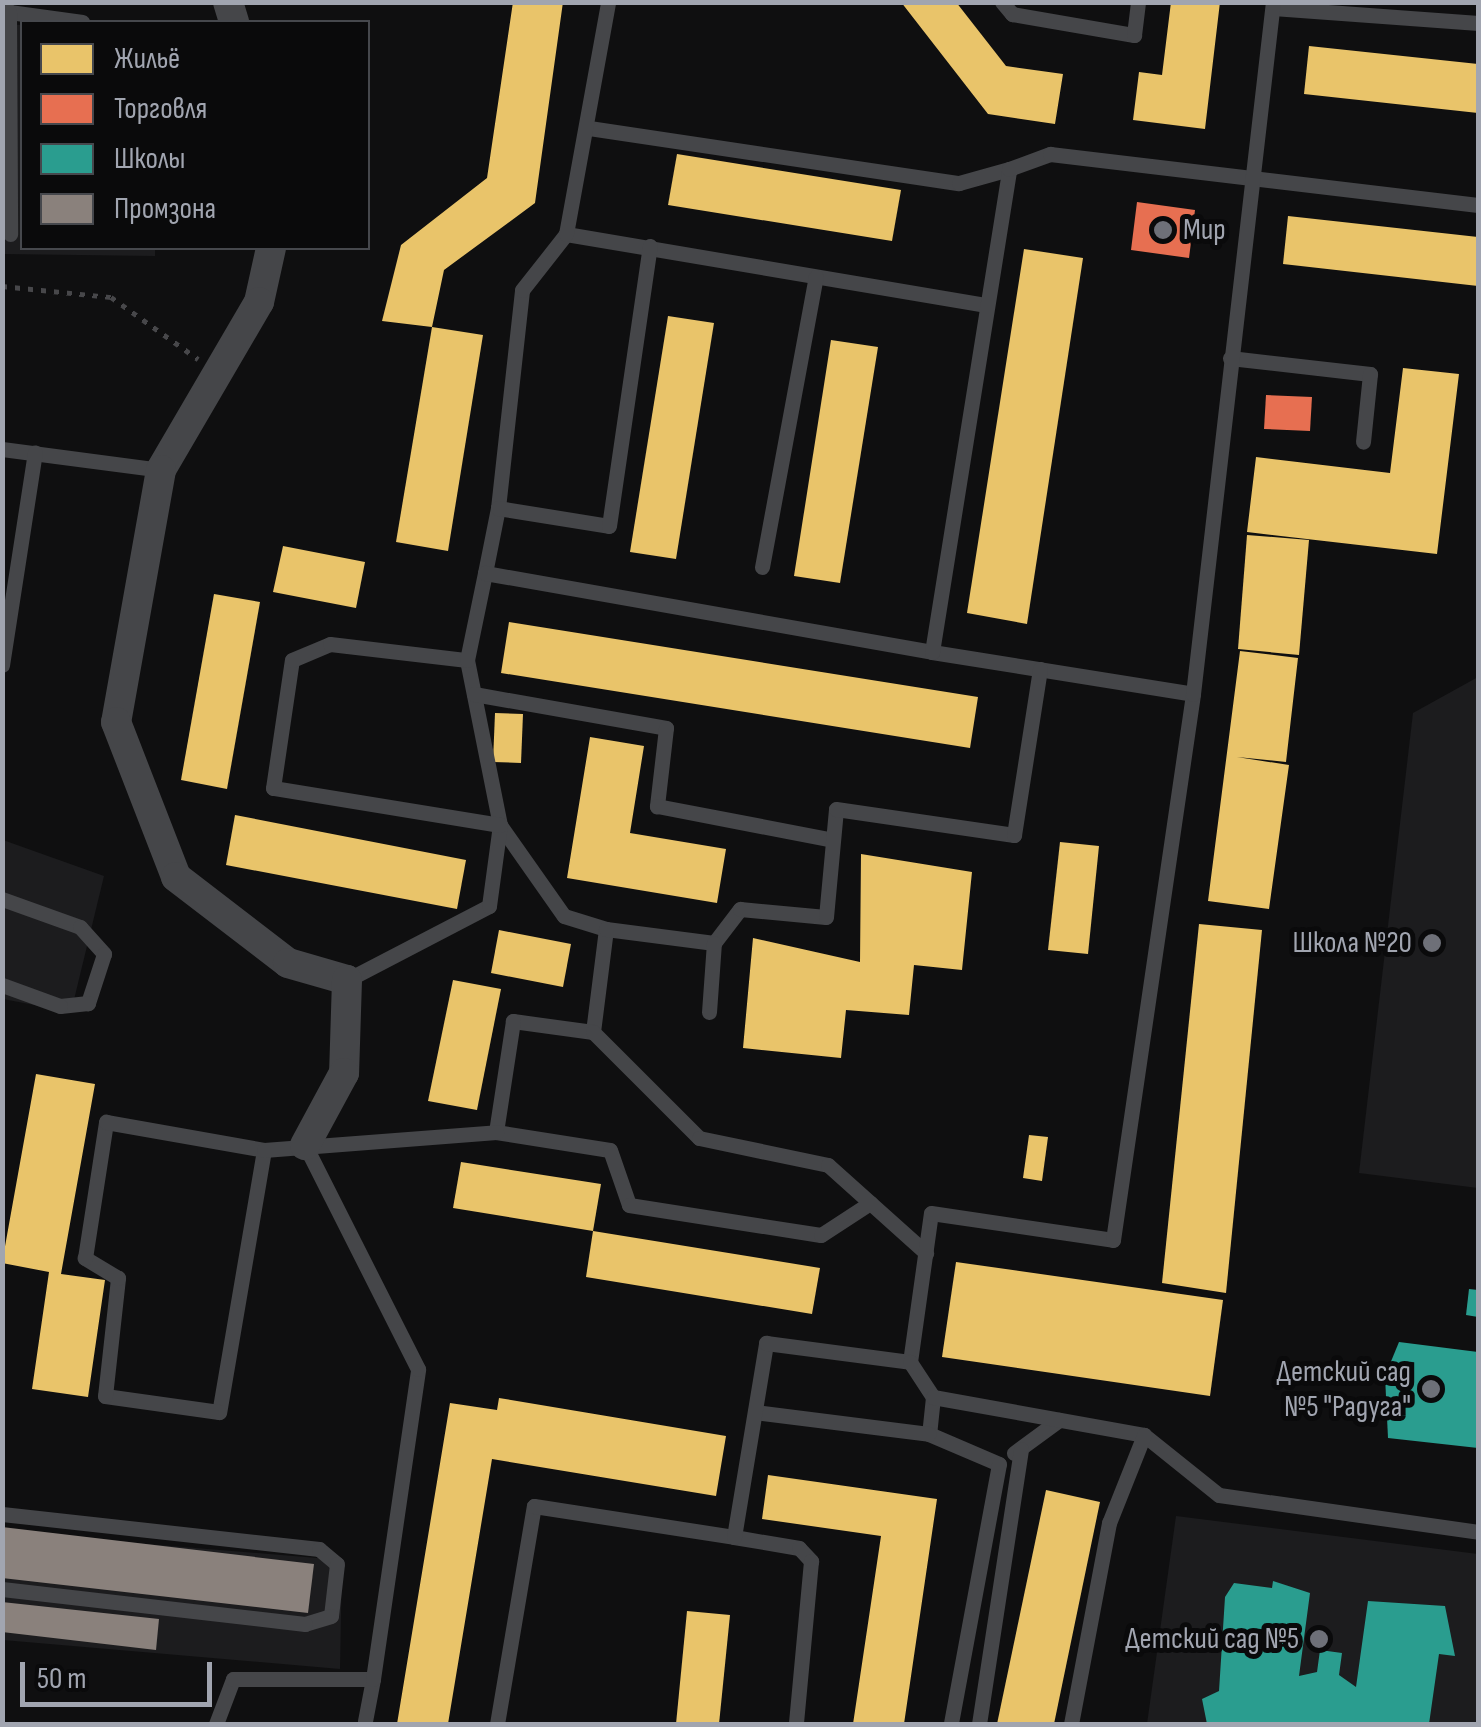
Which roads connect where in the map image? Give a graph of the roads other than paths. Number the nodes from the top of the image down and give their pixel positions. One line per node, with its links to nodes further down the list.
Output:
1 (608, 2): 8 (lane)
2 (1002, 2): 3 (lane)
3 (1138, 2)
4 (1273, 6): 7 (lane); 10 (lane)
5 (6, 11): 6 (lane); 12 (lane)
6 (68, 20)
7 (1478, 23)
8 (589, 128): 9 (lane); 13 (lane)
9 (1009, 169): 10 (lane); 17 (lane)
10 (1250, 177): 11 (lane); 18 (lane)
11 (1478, 205)
12 (10, 234)
13 (566, 234): 14 (lane); 23 (lane)
14 (650, 246): 16 (lane); 23 (lane)
15 (271, 250): 22 (street)
16 (816, 277): 17 (lane); 24 (lane)
17 (986, 305): 26 (lane)
18 (1230, 358): 19 (lane); 31 (lane)
19 (1363, 442)
20 (2, 449): 21 (lane)
21 (36, 454): 22 (lane); 28 (lane)
22 (161, 470): 37 (street)
23 (498, 508): 25 (lane)
24 (762, 567)
25 (485, 573): 26 (lane); 27 (lane)
26 (932, 652): 29 (lane)
27 (467, 660): 30 (lane); 32 (lane)
28 (2, 665)
29 (1040, 669): 31 (lane); 33 (lane)
30 (474, 694): 32 (lane); 33 (lane)
31 (1193, 694): 45 (lane)
32 (500, 825): 35 (lane); 37 (lane)
33 (833, 840): 36 (lane)
34 (2, 900): 38 (lane)
35 (606, 929): 36 (lane); 40 (lane)
36 (714, 943): 39 (lane)
37 (347, 980): 42 (street)
38 (2, 985)
39 (709, 1012)
40 (593, 1032): 41 (lane); 44 (lane)
41 (496, 1132): 42 (lane); 44 (lane)
42 (305, 1144): 43 (lane); 58 (lane)
43 (264, 1150): 43 (lane)
44 (870, 1203): 45 (lane)
45 (926, 1253): 46 (lane)
46 (910, 1362): 47 (lane); 48 (lane)
47 (933, 1397): 49 (lane); 50 (lane)
48 (755, 1412): 50 (lane); 56 (lane)
49 (1059, 1420): 51 (lane); 52 (lane)
50 (929, 1434): 53 (lane)
51 (1144, 1435): 55 (lane); 65 (lane)
52 (1020, 1448): 53 (lane); 64 (lane)
53 (999, 1464): 63 (lane)
54 (2, 1514): 57 (lane)
55 (1478, 1532)
56 (734, 1537): 61 (lane); 62 (lane)
57 (2, 1589)
58 (373, 1679): 59 (lane); 60 (lane)
59 (365, 1721)
60 (216, 1724)
61 (497, 1724)
62 (796, 1724)
63 (951, 1724)
64 (979, 1724)
65 (1070, 1724)

